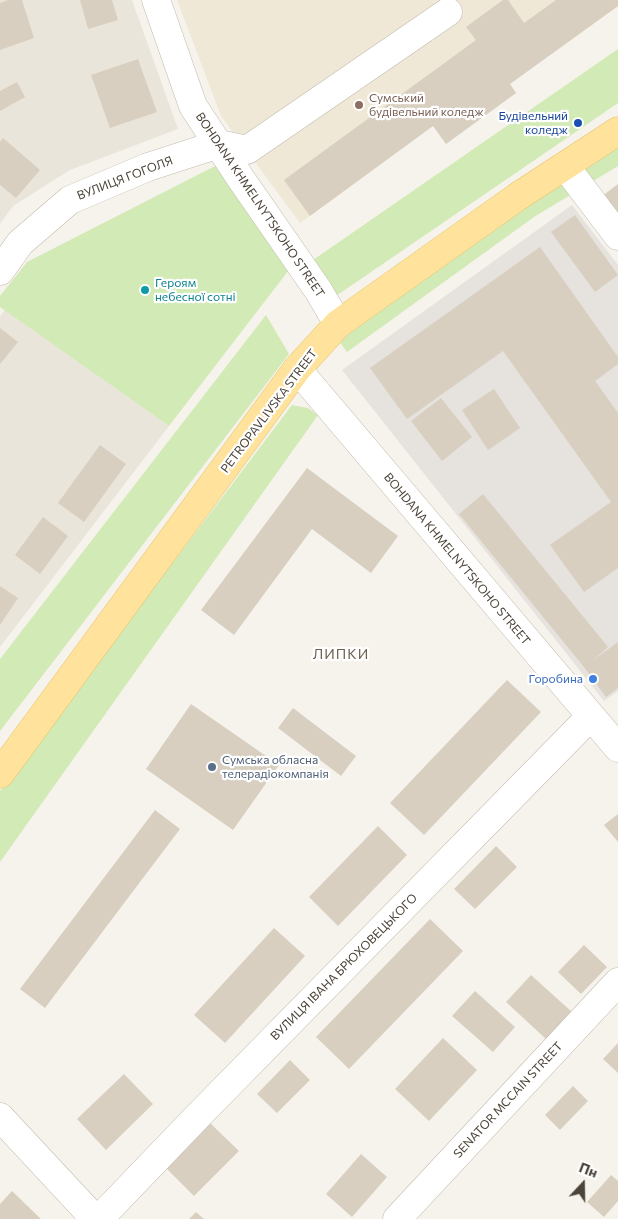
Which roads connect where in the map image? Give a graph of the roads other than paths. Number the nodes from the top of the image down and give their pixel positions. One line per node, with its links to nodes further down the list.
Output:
1 (156, 0): 4 (street, BOHDANA KHMELNYTSKOHO STREET)
2 (448, 12): 4 (street)
3 (618, 131): 5 (main road, PETROPAVLIVSKA STREET)
4 (219, 144): 7 (street, ВУЛИЦЯ ГОГОЛЯ); 8 (street, BOHDANA KHMELNYTSKOHO STREET)
5 (565, 166): 6 (street); 8 (main road, PETROPAVLIVSKA STREET)
6 (618, 236)
7 (0, 271)
8 (338, 324): 9 (main road, PETROPAVLIVSKA STREET)
9 (297, 369): 10 (street, BOHDANA KHMELNYTSKOHO STREET); 12 (main road, PETROPAVLIVSKA STREET)
10 (591, 716): 11 (street, BOHDANA KHMELNYTSKOHO STREET); 16 (street, ВУЛИЦЯ ІВАНА БРЮХОВЕЦЬКОГО)
11 (618, 748)
12 (0, 774)
13 (618, 982): 17 (street, SENATOR MCCAIN STREET)
14 (0, 1117): 15 (street)
15 (95, 1219)
16 (99, 1219)
17 (397, 1219)

